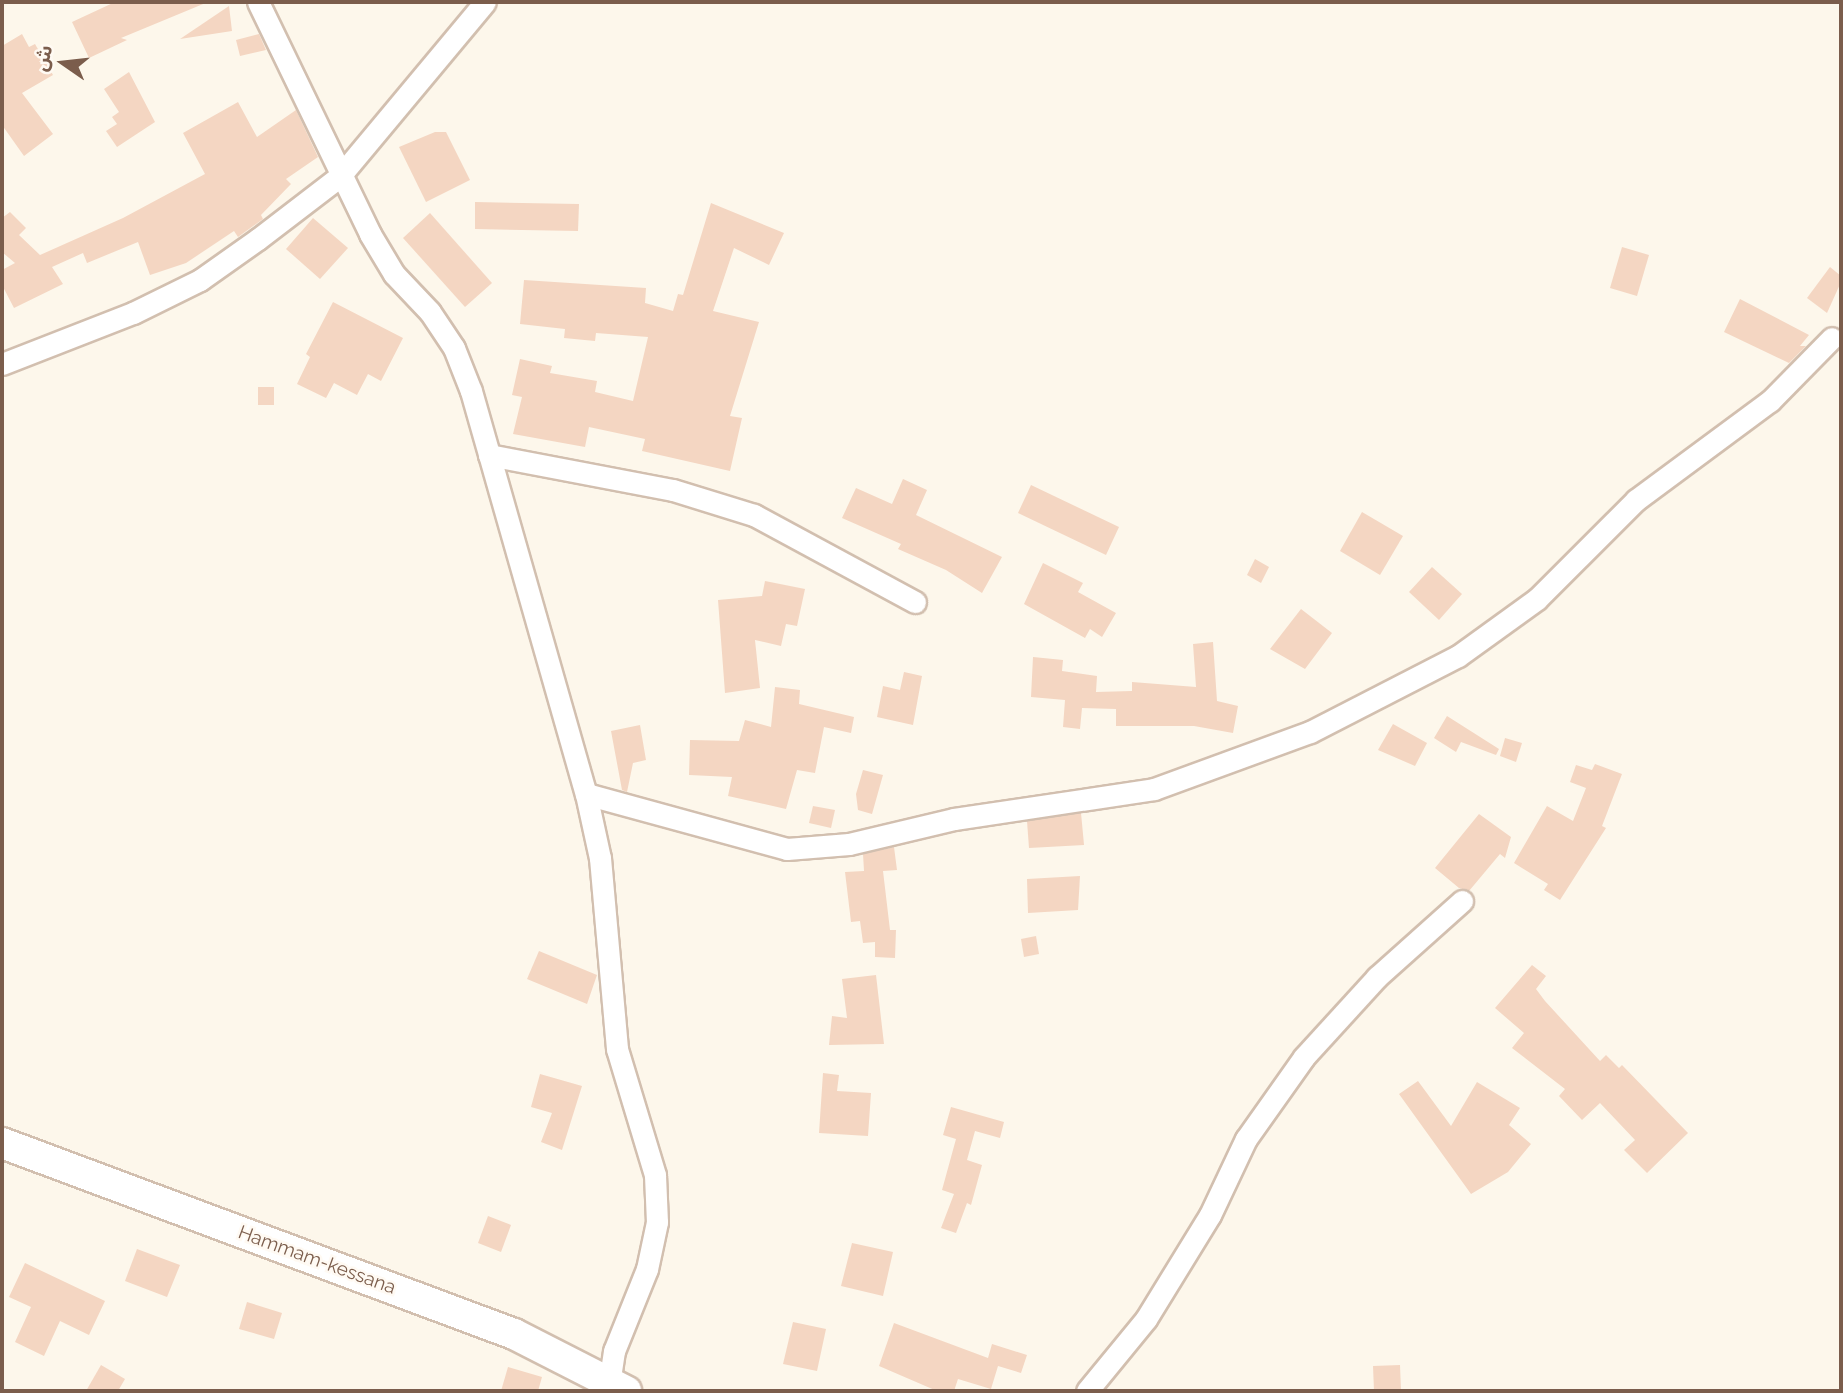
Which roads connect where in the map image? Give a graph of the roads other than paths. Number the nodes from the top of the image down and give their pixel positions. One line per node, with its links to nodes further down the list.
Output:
1 (258, 2): 3 (street)
2 (485, 2): 3 (street)
3 (340, 176): 5 (street); 6 (street)
4 (1832, 338): 8 (street)
5 (2, 363)
6 (489, 455): 7 (street); 8 (street)
7 (915, 602)
8 (586, 794): 11 (street)
9 (1462, 901): 12 (street)
10 (2, 1143): 11 (street, Hammam-kessana)
11 (614, 1388)
12 (1087, 1391)

